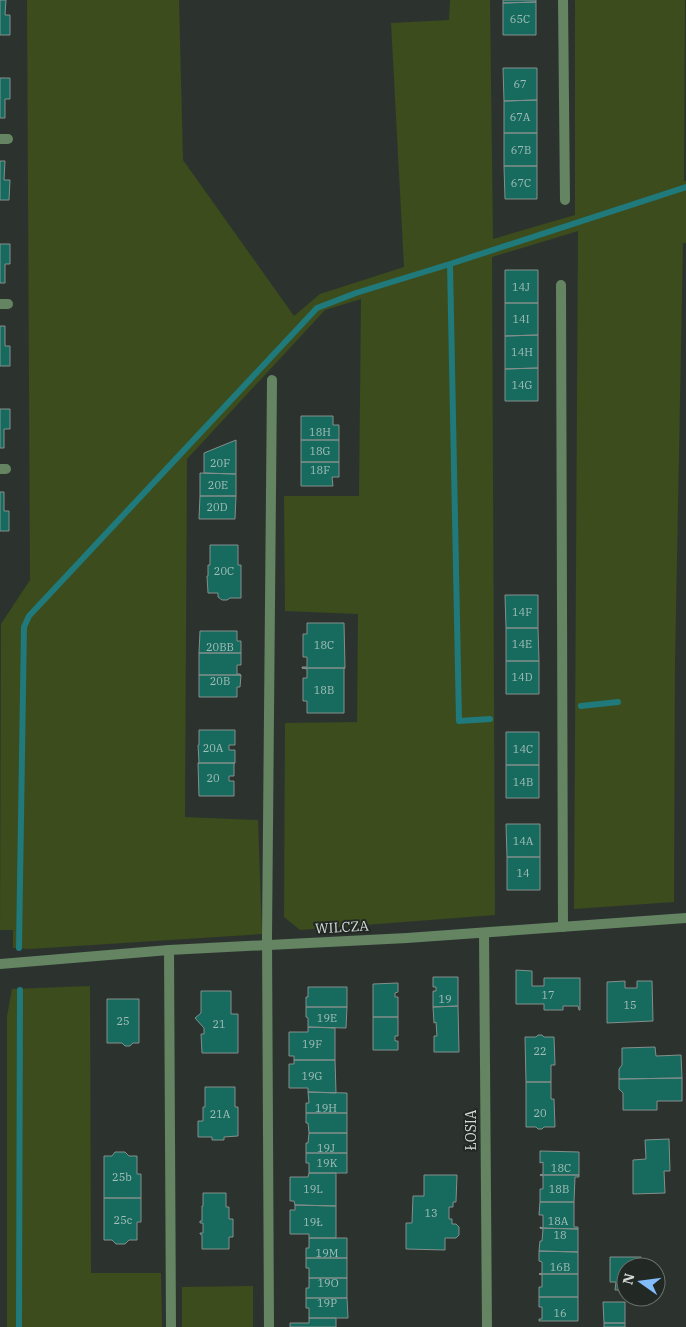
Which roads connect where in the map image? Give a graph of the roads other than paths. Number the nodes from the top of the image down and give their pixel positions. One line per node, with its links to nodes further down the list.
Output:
1 (563, 0): 2 (street)
2 (564, 200)
3 (561, 284): 6 (street)
4 (272, 380): 8 (street)
5 (686, 918): 6 (street, WILCZA)
6 (563, 927): 7 (street, WILCZA)
7 (484, 933): 8 (street, WILCZA); 13 (street, ŁOSIA)
8 (267, 944): 9 (street, WILCZA); 12 (street)
9 (169, 950): 10 (street, WILCZA); 11 (street)
10 (0, 964)
11 (172, 1327)
12 (268, 1327)
13 (486, 1327)

